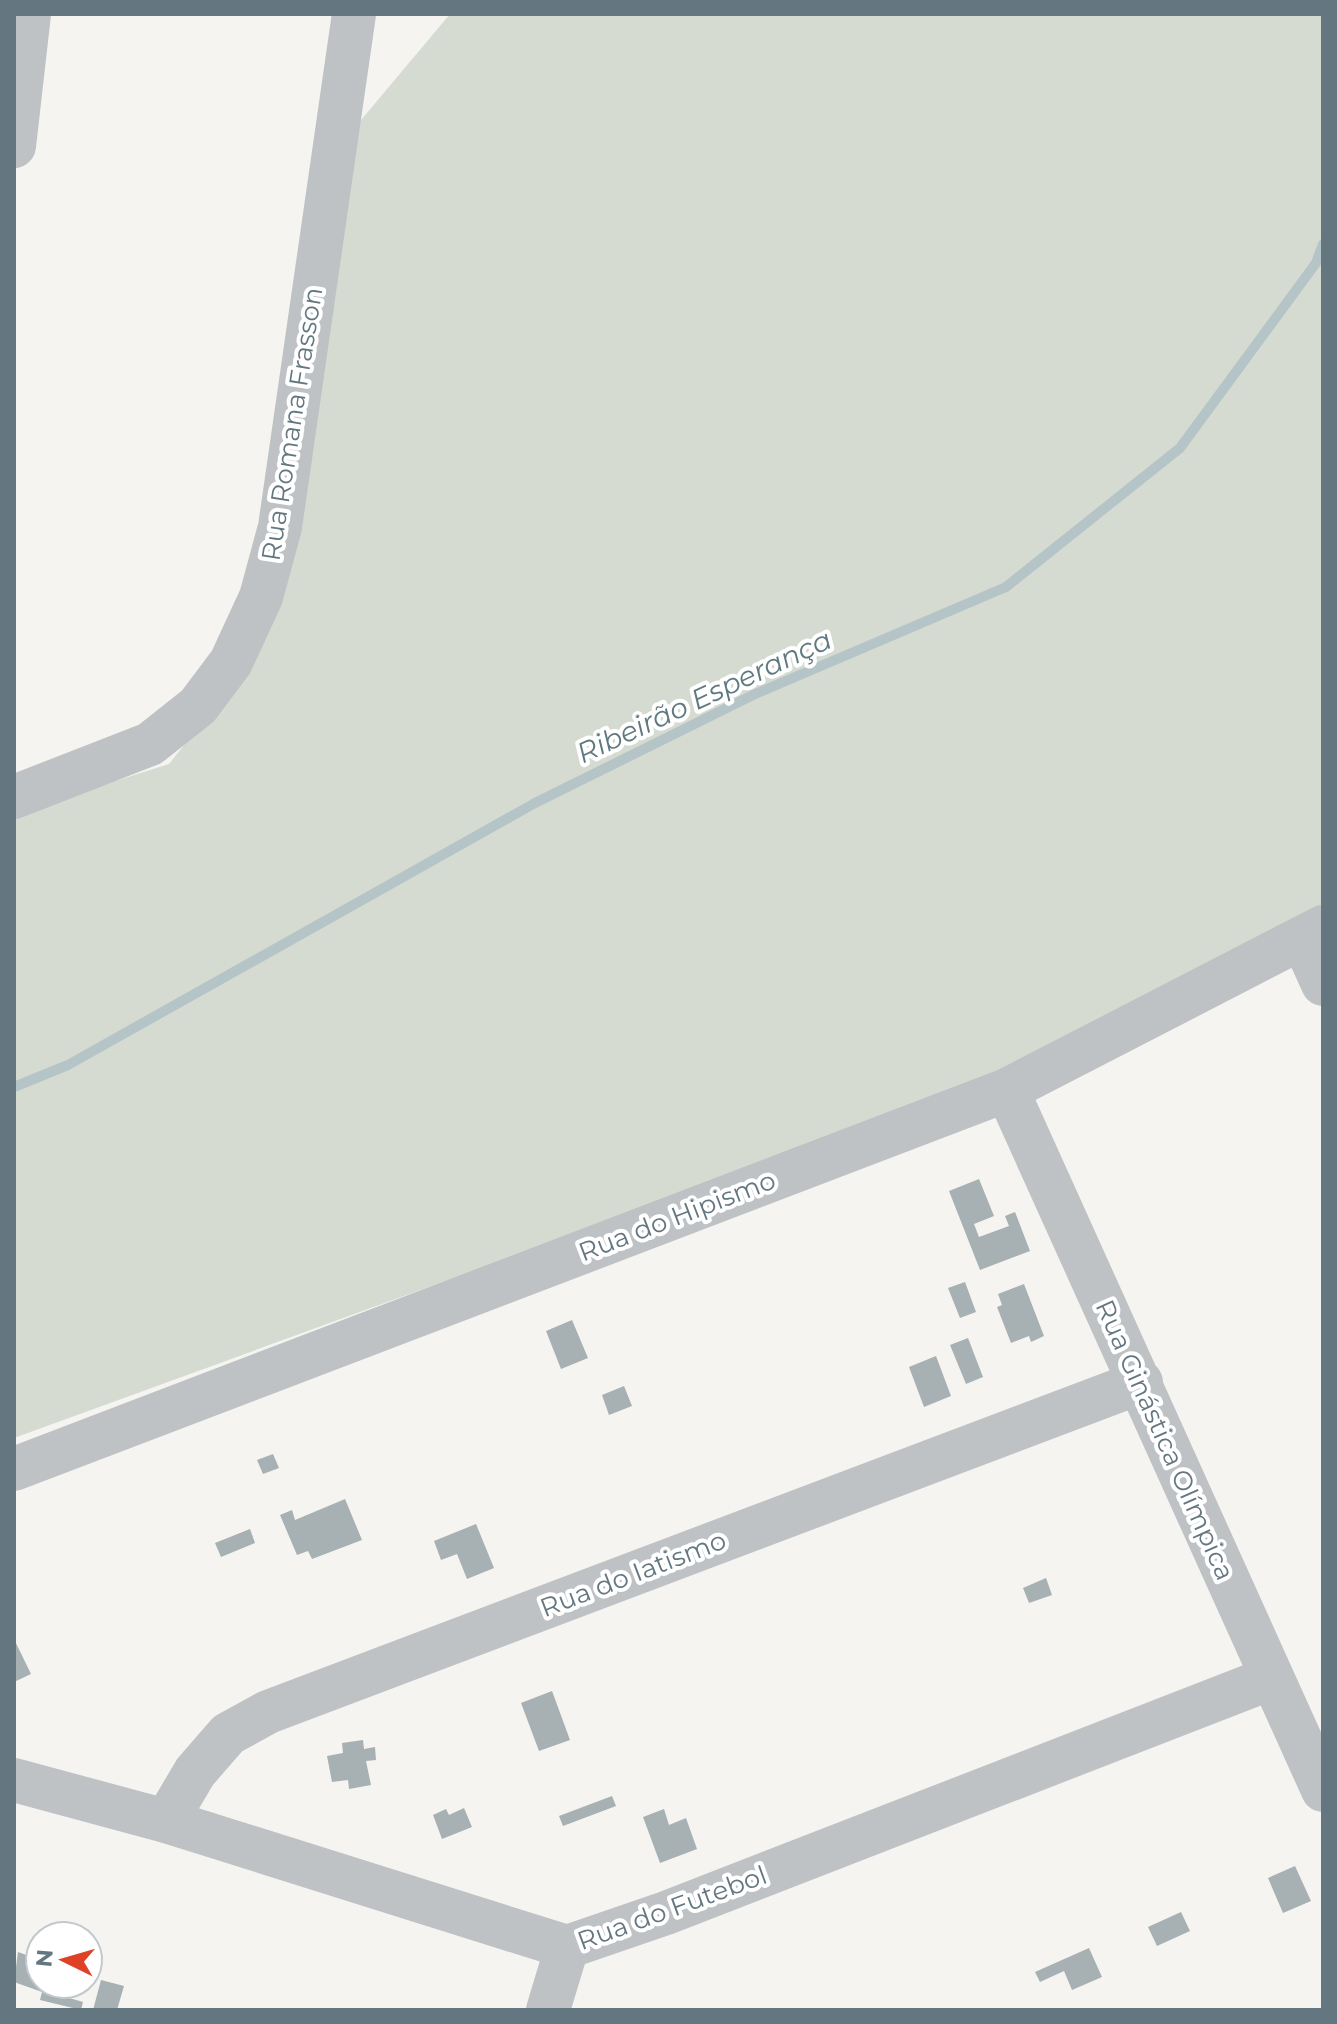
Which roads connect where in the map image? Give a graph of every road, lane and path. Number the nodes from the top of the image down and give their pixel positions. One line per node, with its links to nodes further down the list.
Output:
1 (29, 14): 3 (street)
2 (354, 14): 4 (street, Rua Romana Frasson)
3 (14, 146)
4 (14, 797)
5 (1313, 933): 6 (street); 7 (street, Rua do Hipismo)
6 (1323, 984)
7 (1007, 1090): 8 (street, Rua Ginástica Olímpica); 9 (street, Rua do Hipismo)
8 (1141, 1382): 10 (street, Rua Ginástica Olímpica); 13 (street, Rua do Iatismo)
9 (14, 1469)
10 (1271, 1678): 12 (street, Rua Ginástica Olímpica); 14 (street, Rua do Futebol)
11 (14, 1780): 13 (street, Rua do Futebol)
12 (1322, 1785)
13 (166, 1821): 14 (street, Rua do Futebol)
14 (567, 1947): 15 (street)
15 (548, 2010)

